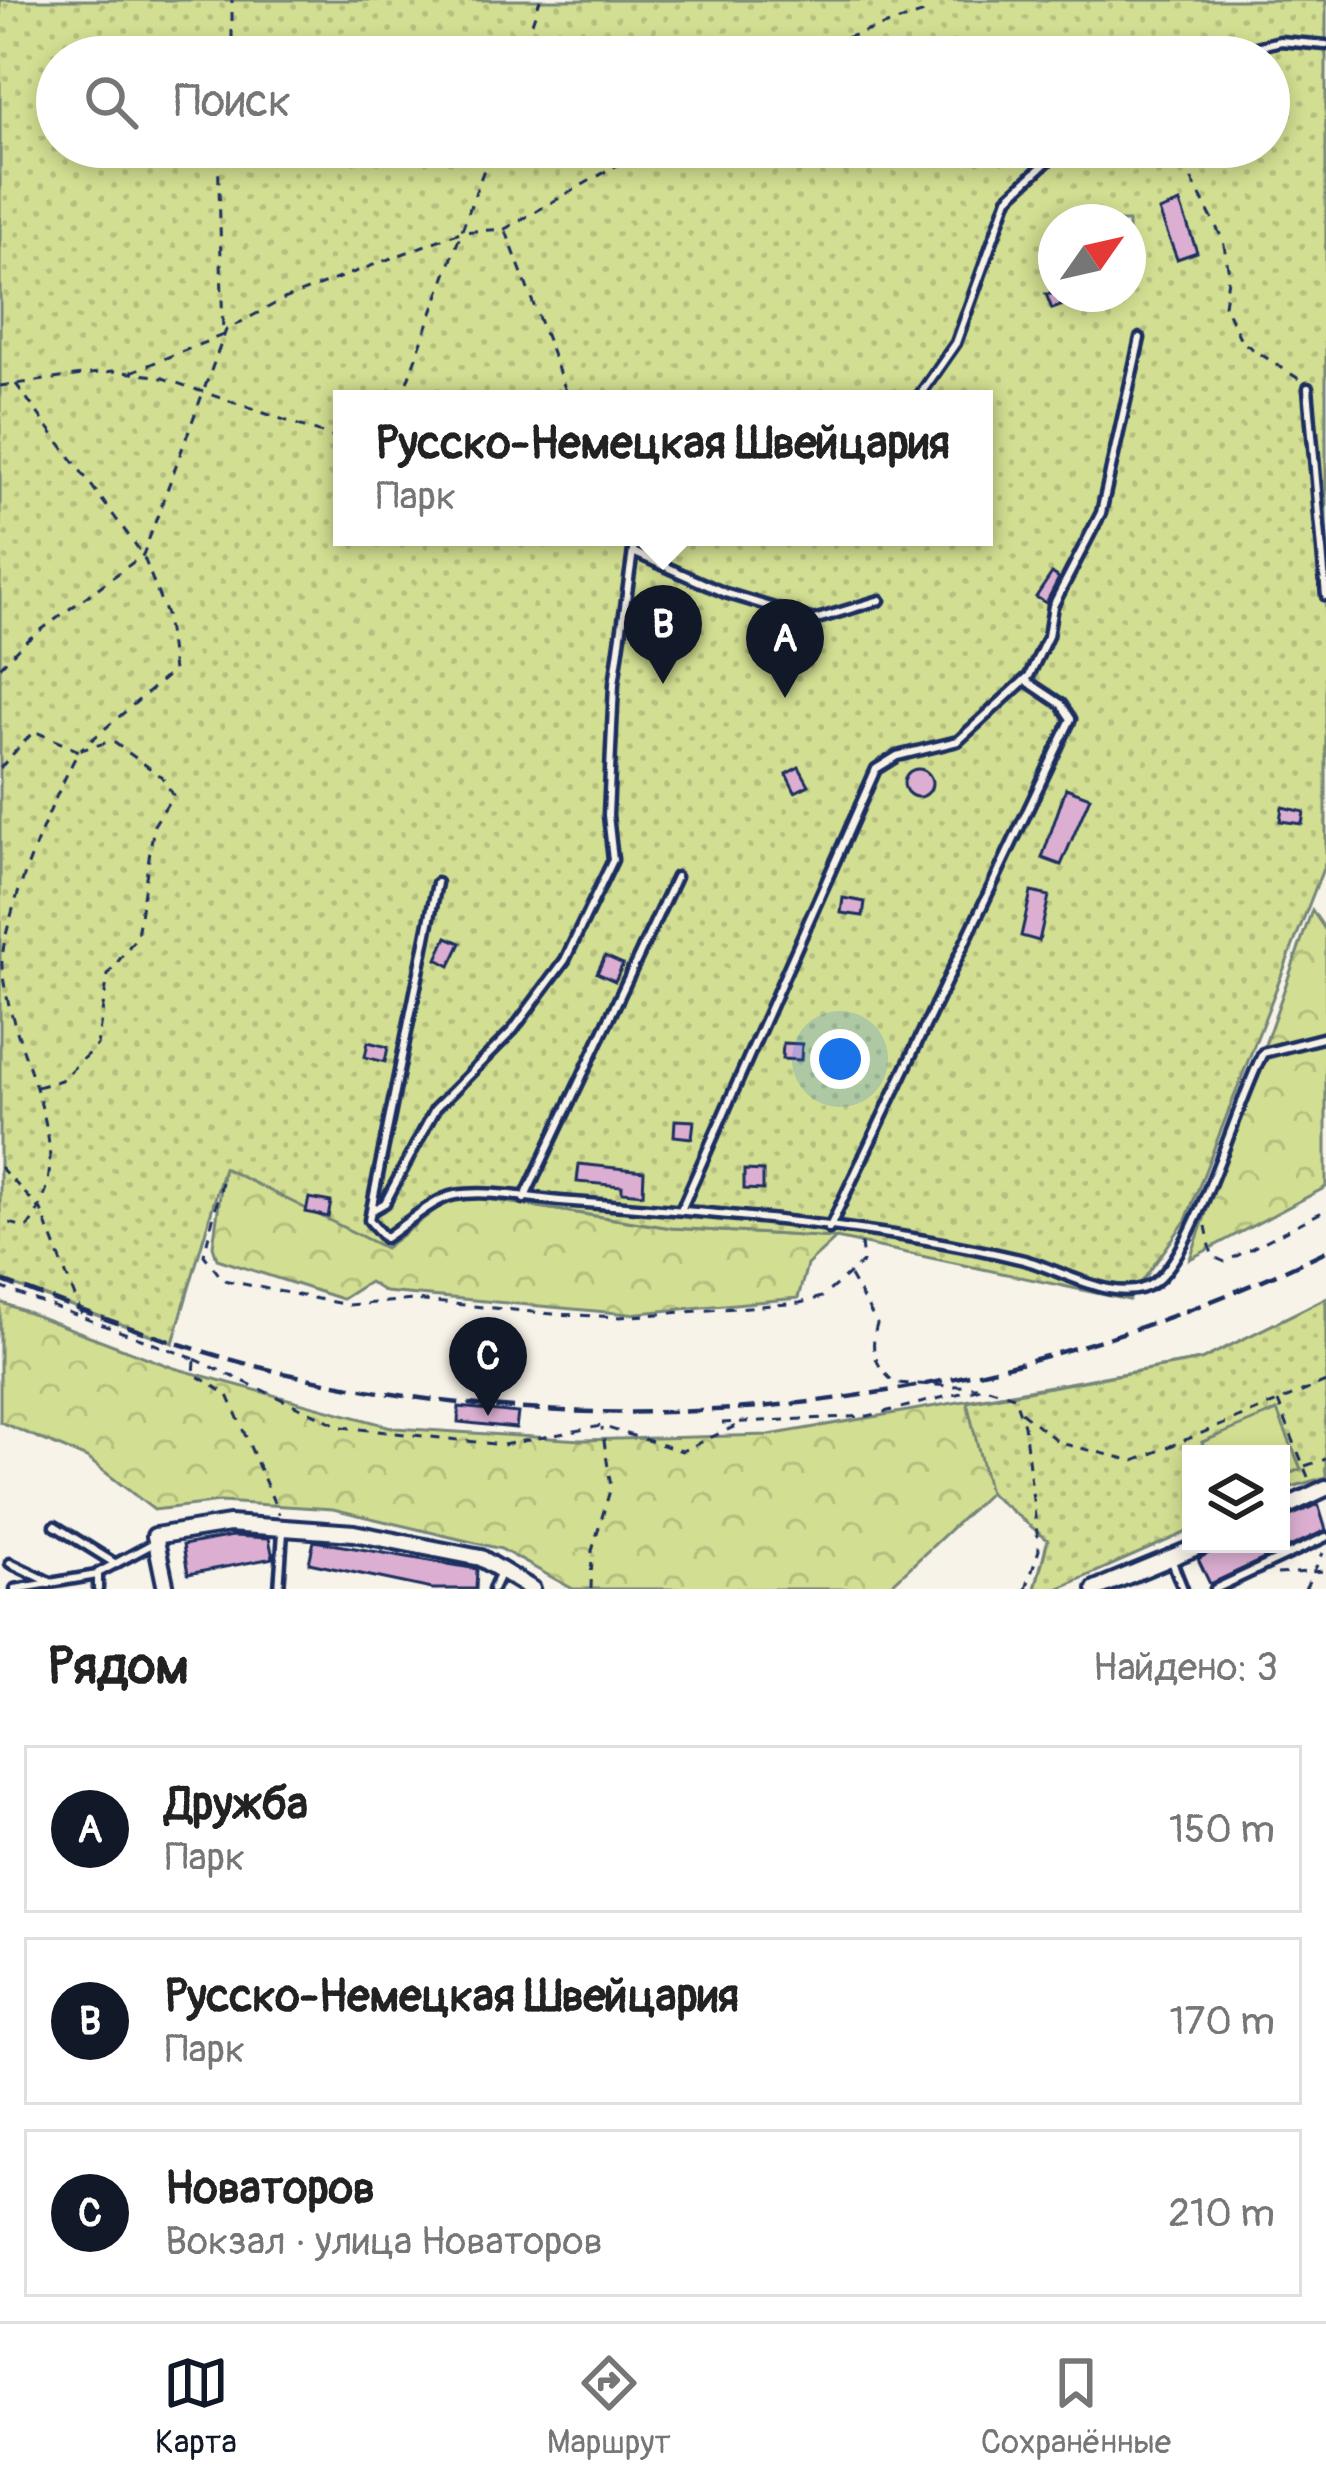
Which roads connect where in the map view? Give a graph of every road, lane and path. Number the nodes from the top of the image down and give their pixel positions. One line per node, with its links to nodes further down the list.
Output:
1 (232, 0): 6 (path)
2 (529, 0): 4 (path)
3 (540, 0): 4 (path)
4 (534, 10): 7 (path)
5 (931, 11): 8 (path)
6 (232, 36)
7 (526, 36)
8 (852, 36)
9 (1290, 42): 10 (lane)
10 (1326, 45)
11 (219, 168): 18 (path)
12 (484, 168): 17 (path)
13 (612, 168): 16 (path)
14 (1040, 168): 26 (lane)
15 (1186, 168): 23 (path)
16 (505, 229): 17 (path); 25 (path)
17 (460, 232): 18 (path); 24 (path)
18 (223, 335): 20 (path); 27 (path)
19 (1140, 338): 36 (lane)
20 (130, 373): 21 (path); 27 (path)
21 (16, 384): 22 (path); 32 (path)
22 (0, 386)
23 (1308, 388): 29 (lane)
24 (404, 390)
25 (566, 390)
26 (923, 390)
27 (202, 392): 28 (path); 32 (path)
28 (333, 437)
29 (1323, 486): 33 (lane)
30 (634, 546): 31 (lane)
31 (633, 552): 34 (lane); 50 (lane)
32 (143, 555): 35 (path); 37 (path)
33 (1326, 596)
34 (880, 600)
35 (0, 667)
36 (1024, 680): 48 (lane); 52 (lane)
37 (79, 751): 38 (path); 42 (path); 42 (path)
38 (0, 768)
39 (676, 877): 45 (lane)
40 (437, 883): 50 (lane)
41 (1326, 1037): 46 (lane)
42 (36, 1088): 47 (path)
43 (0, 1167): 47 (path)
44 (222, 1182): 54 (path)
45 (524, 1198): 48 (lane); 50 (lane)
46 (1201, 1201): 49 (path); 53 (lane)
47 (41, 1210): 51 (path); 56 (path)
48 (681, 1210): 52 (lane)
49 (1326, 1210)
50 (371, 1211)
51 (0, 1220)
52 (829, 1229): 53 (lane)
53 (860, 1233): 54 (path)
54 (849, 1274): 60 (path)
55 (0, 1287): 56 (path)
56 (84, 1318): 57 (path)
57 (195, 1359): 58 (path); 65 (path); 71 (path)
58 (203, 1361)
59 (1326, 1382): 61 (path)
60 (983, 1387): 62 (path); 64 (path)
61 (1278, 1400): 62 (path); 67 (path)
62 (1020, 1407): 92 (path)
63 (722, 1423): 64 (path)
64 (740, 1424): 65 (path)
65 (601, 1426): 91 (path)
66 (1326, 1459): 67 (path)
67 (1304, 1466): 68 (path)
68 (1320, 1491): 69 (street)
69 (1290, 1505)
70 (55, 1526): 78 (lane)
71 (284, 1528): 73 (street); 79 (street); 88 (lane)
72 (1326, 1537): 83 (lane)
73 (156, 1542): 78 (lane); 87 (street)
74 (1326, 1547): 80 (path)
75 (1184, 1553): 76 (street)
76 (1171, 1559): 93 (street); 94 (lane)
77 (10, 1563): 84 (lane)
78 (116, 1564): 82 (lane)
79 (502, 1570): 89 (lane); 90 (street)
80 (1314, 1570): 81 (path); 83 (path); 96 (path)
81 (1326, 1571)
82 (97, 1575): 84 (lane); 86 (lane)
83 (1245, 1578): 95 (lane)
84 (52, 1582): 85 (lane)
85 (15, 1589)
86 (98, 1589)
87 (166, 1589)
88 (279, 1589)
89 (493, 1589)
90 (532, 1589)
91 (591, 1589)
92 (1026, 1589)
93 (1095, 1589)
94 (1183, 1589)
95 (1215, 1589)
96 (1304, 1589)

